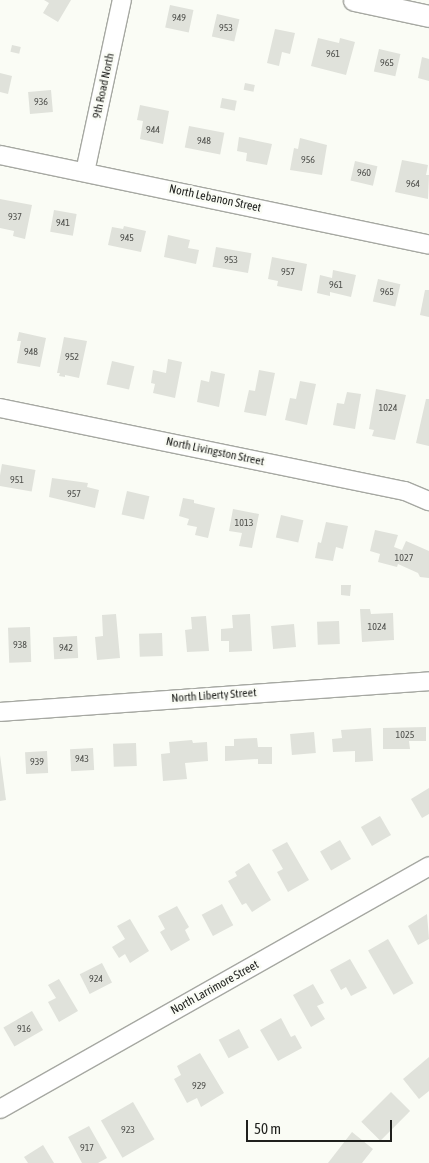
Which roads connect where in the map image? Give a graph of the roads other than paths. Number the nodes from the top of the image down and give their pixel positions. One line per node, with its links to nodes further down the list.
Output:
1 (122, 0): 5 (street, 9th Road North)
2 (354, 0): 3 (street)
3 (429, 16)
4 (0, 155): 5 (street, North Lebanon Street)
5 (85, 172): 6 (street, North Lebanon Street)
6 (429, 245)
7 (0, 408): 8 (street, North Livingston Street)
8 (429, 501)
9 (429, 681): 10 (street, North Liberty Street)
10 (0, 712)
11 (429, 866): 12 (street, North Larrimore Street)
12 (0, 1109)

